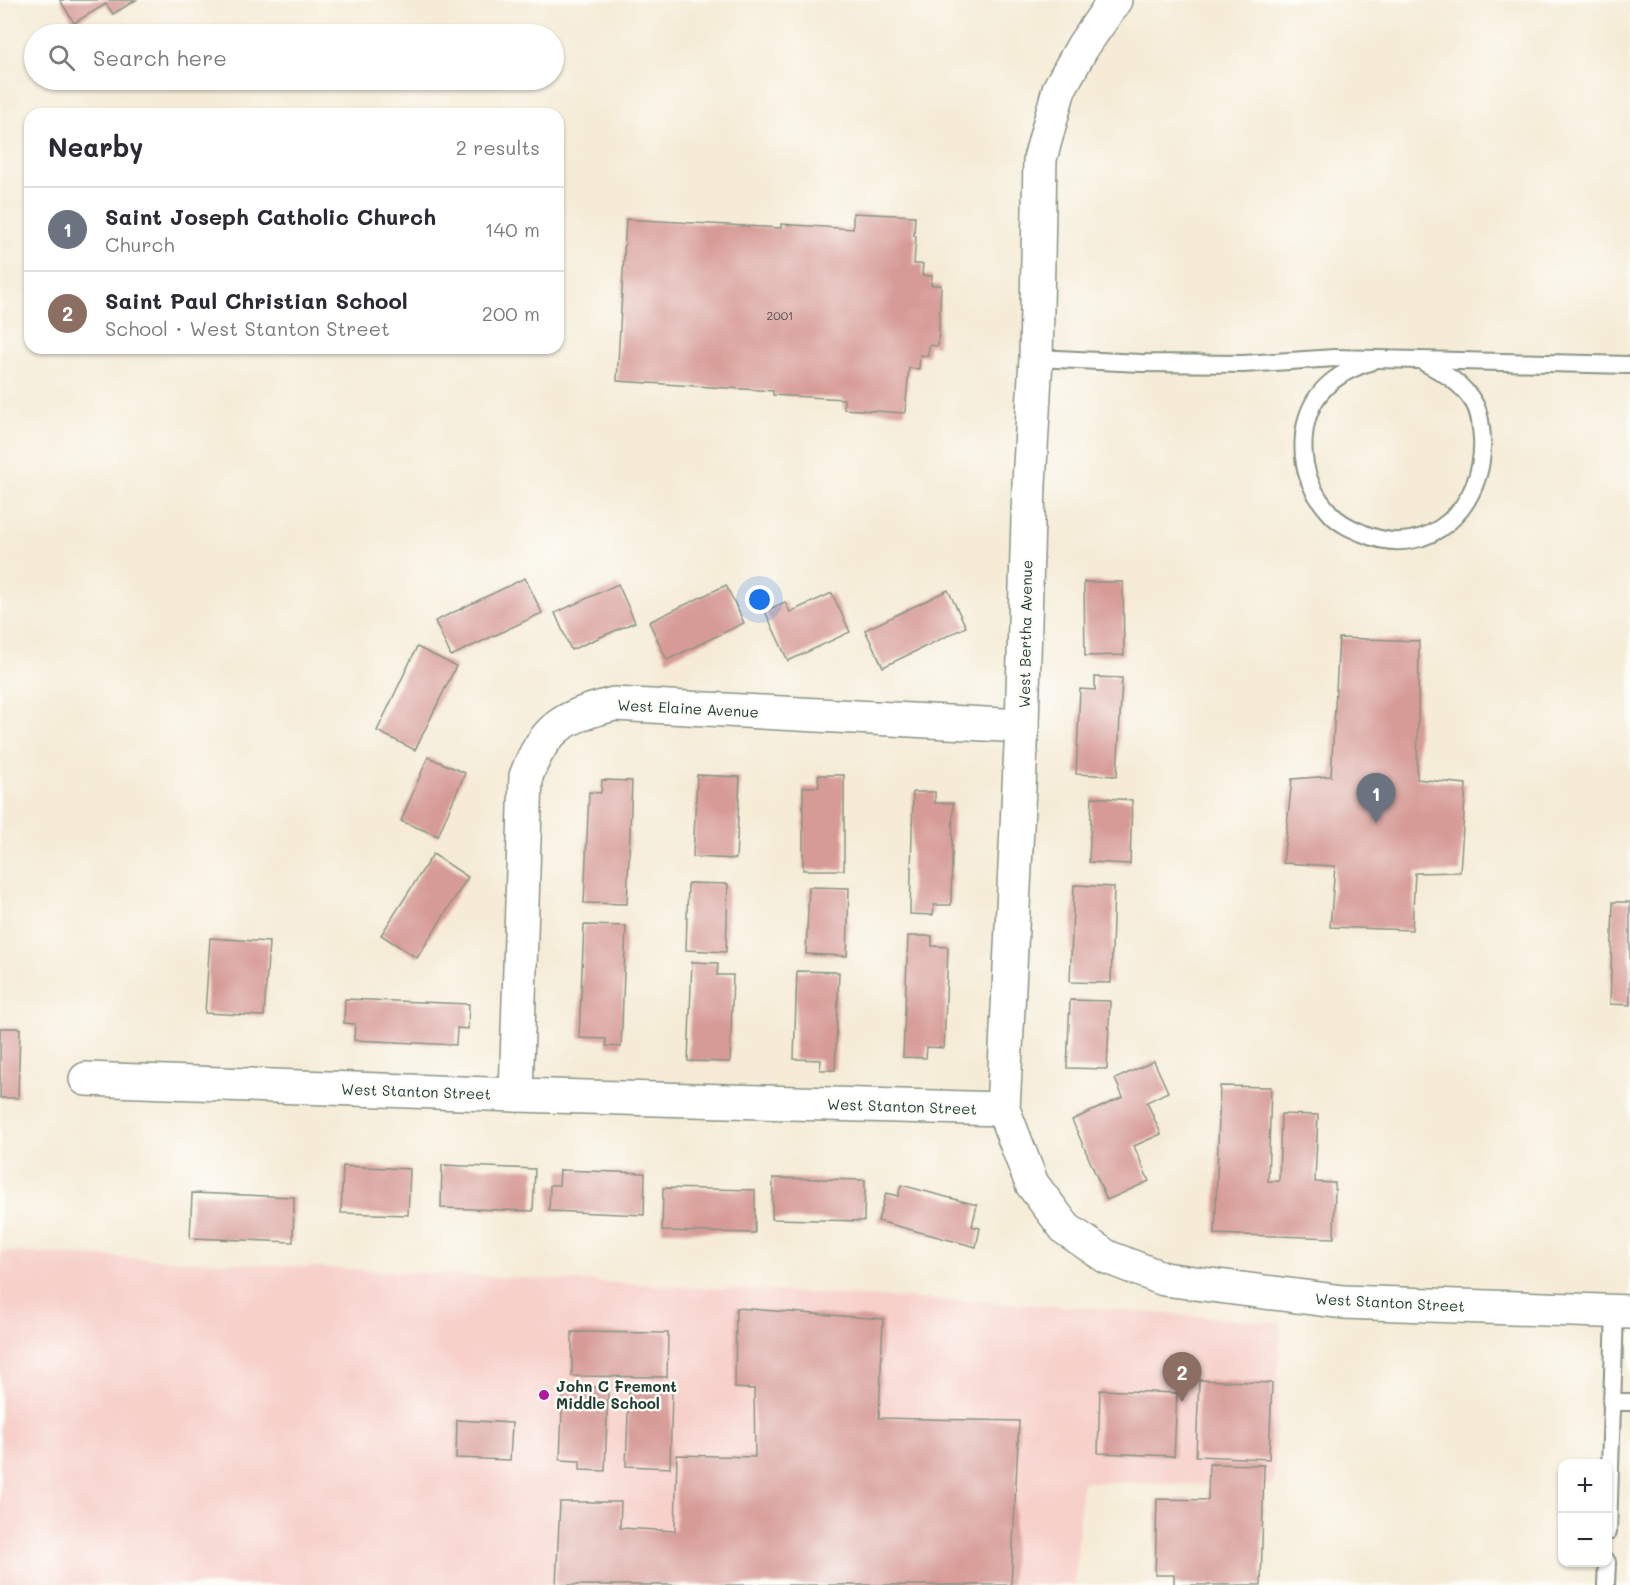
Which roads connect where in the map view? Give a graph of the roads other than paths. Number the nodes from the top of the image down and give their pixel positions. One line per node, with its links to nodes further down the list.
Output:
1 (1115, 0): 2 (street, West Bertha Avenue)
2 (1036, 358): 3 (lane); 6 (street, West Bertha Avenue)
3 (1378, 359): 4 (lane); 4 (lane)
4 (1418, 360): 5 (lane)
5 (1630, 365)
6 (1022, 726): 8 (street, West Elaine Avenue); 9 (street, West Bertha Avenue)
7 (86, 1079): 8 (street, West Stanton Street)
8 (516, 1095): 9 (street, West Stanton Street)
9 (1003, 1109): 10 (street, West Stanton Street)
10 (1622, 1312): 11 (lane)
11 (1611, 1402): 12 (lane); 13 (lane)
12 (1630, 1402)
13 (1608, 1513)
14 (1607, 1567): 15 (lane)
15 (1606, 1585)

